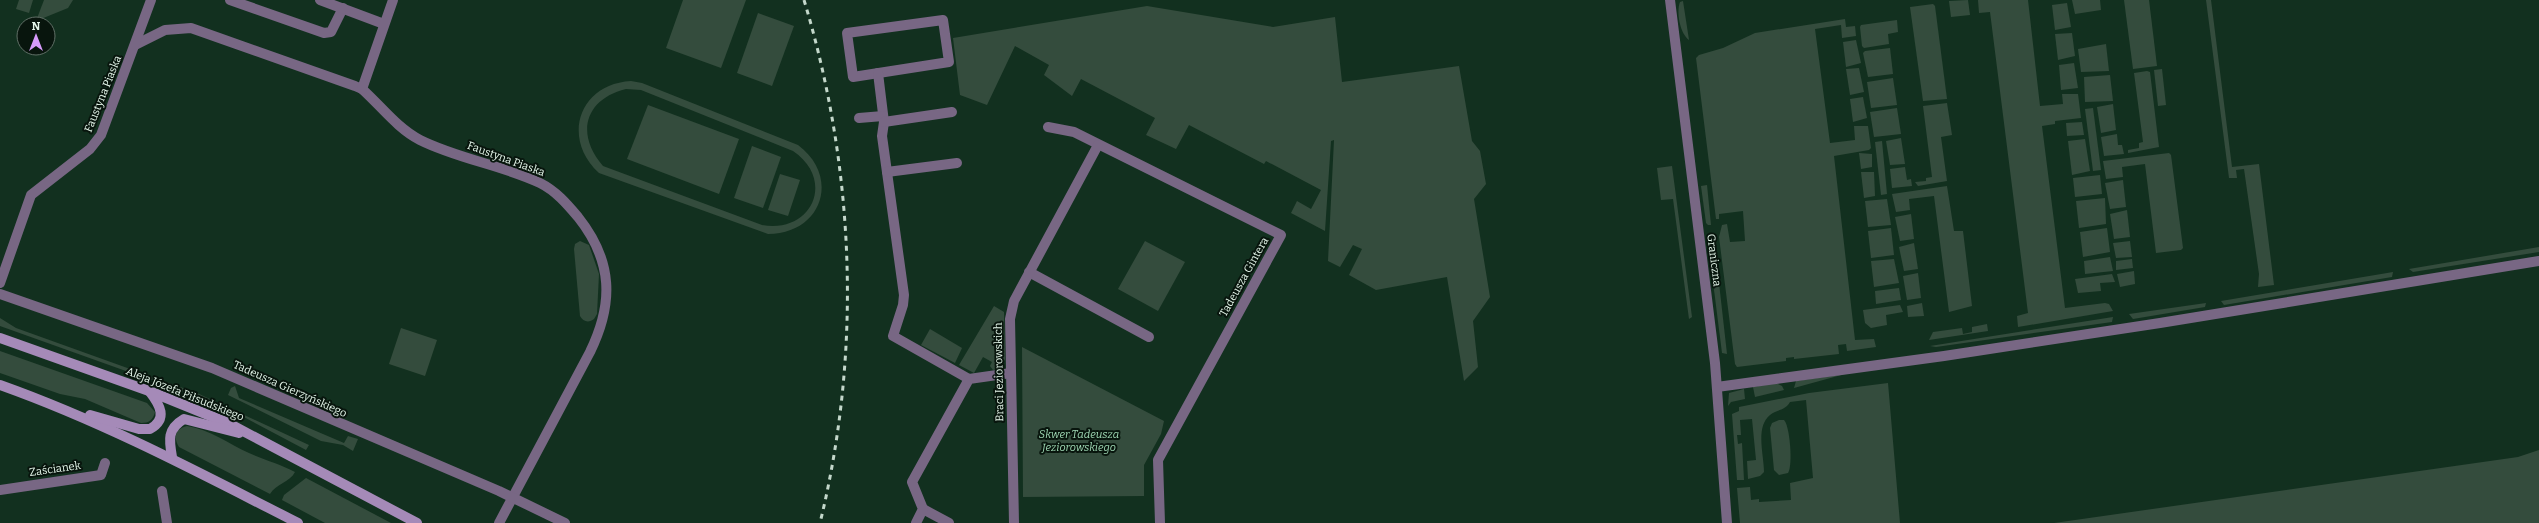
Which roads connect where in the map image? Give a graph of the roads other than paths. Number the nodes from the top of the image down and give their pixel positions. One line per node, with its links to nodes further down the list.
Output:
1 (151, 0): 8 (street, Faustyna Piaska)
2 (230, 0): 6 (street)
3 (320, 0): 6 (street)
4 (393, 0): 7 (street)
5 (1670, 0): 27 (street, Graniczna)
6 (343, 8): 7 (street)
7 (384, 24): 10 (street)
8 (135, 45): 10 (street, Faustyna Piaska); 20 (street, Faustyna Piaska)
9 (878, 73): 9 (street); 13 (street)
10 (362, 89): 35 (street, Faustyna Piaska)
11 (952, 112): 13 (street)
12 (859, 118): 13 (street)
13 (884, 119): 17 (street)
14 (1048, 127): 15 (street, Tadeusza Gintera)
15 (1098, 145): 19 (street, Braci Jeziorowskich); 47 (street, Tadeusza Gintera)
16 (957, 164): 17 (street)
17 (887, 172): 25 (street)
18 (2539, 261): 27 (street)
19 (1029, 272): 22 (street); 24 (street, Braci Jeziorowskich)
20 (0, 283)
21 (0, 294): 35 (street, Tadeusza Gierzyńskiego)
22 (1149, 337)
23 (0, 338): 28 (main road, Aleja Józefa Piłsudskiego)
24 (1011, 373): 25 (street); 46 (street, Braci Jeziorowskich)
25 (969, 379): 36 (street)
26 (0, 385): 29 (main road)
27 (1717, 387): 48 (street, Graniczna)
28 (149, 391): 29 (main road); 30 (main road, Aleja Józefa Piłsudskiego)
29 (54, 405): 31 (main road)
30 (262, 440): 31 (main road); 41 (main road, Aleja Józefa Piłsudskiego)
31 (172, 457): 37 (main road)
32 (105, 463): 33 (street, Zaścianek)
33 (0, 490)
34 (162, 491): 38 (street)
35 (512, 496): 42 (street, Faustyna Piaska); 43 (street, Tadeusza Gierzyńskiego)
36 (923, 509): 44 (street); 45 (street)
37 (280, 513): 39 (street); 40 (main road)
38 (167, 523)
39 (285, 523)
40 (298, 523)
41 (417, 523)
42 (499, 523)
43 (565, 523)
44 (916, 523)
45 (949, 523)
46 (1014, 523)
47 (1160, 523)
48 (1727, 523)

